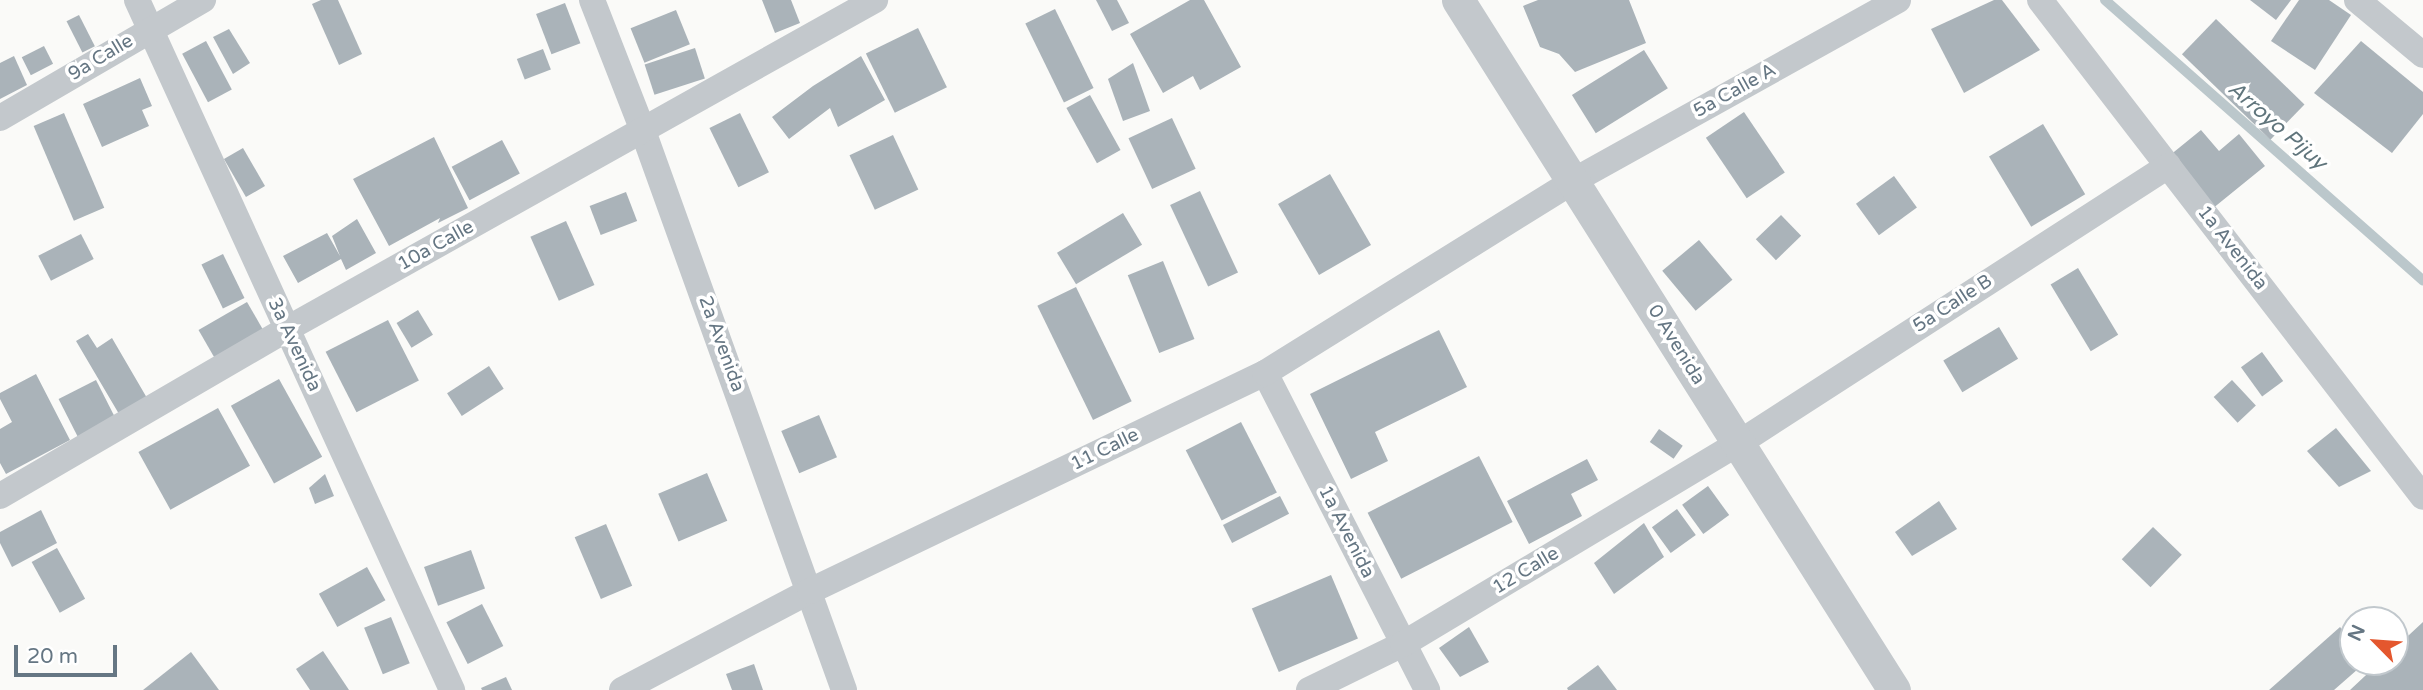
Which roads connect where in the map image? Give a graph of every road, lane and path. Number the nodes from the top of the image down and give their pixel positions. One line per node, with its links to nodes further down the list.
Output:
1 (137, 0): 9 (street, 3a Avenida)
2 (203, 0): 9 (street, 9a Calle)
3 (592, 0): 12 (street, 2a Avenida)
4 (875, 0): 12 (street, 10a Calle)
5 (1458, 0): 14 (street, 0 Avenida)
6 (1898, 0): 14 (street, 5a Calle A)
7 (2040, 0): 13 (street, 1a Avenida)
8 (2357, 0): 10 (street)
9 (148, 29): 11 (street, 9a Calle); 15 (street, 3a Avenida)
10 (2423, 55)
11 (0, 118)
12 (643, 131): 15 (street, 10a Calle); 20 (street, 2a Avenida)
13 (2168, 166): 17 (street, 5a Calle B); 19 (street, 1a Avenida)
14 (1573, 181): 16 (street, 11 Calle); 17 (street, 0 Avenida)
15 (286, 329): 18 (street, 10a Calle); 22 (street, 3a Avenida)
16 (1265, 373): 20 (street, 11 Calle); 21 (street, 1a Avenida)
17 (1739, 443): 21 (street, 12 Calle); 27 (street, 0 Avenida)
18 (0, 496)
19 (2423, 497)
20 (810, 591): 23 (street, 11 Calle); 24 (street, 2a Avenida)
21 (1403, 644): 25 (street, 12 Calle); 26 (street, 1a Avenida)
22 (452, 690)
23 (622, 690)
24 (844, 690)
25 (1309, 690)
26 (1427, 690)
27 (1894, 690)

